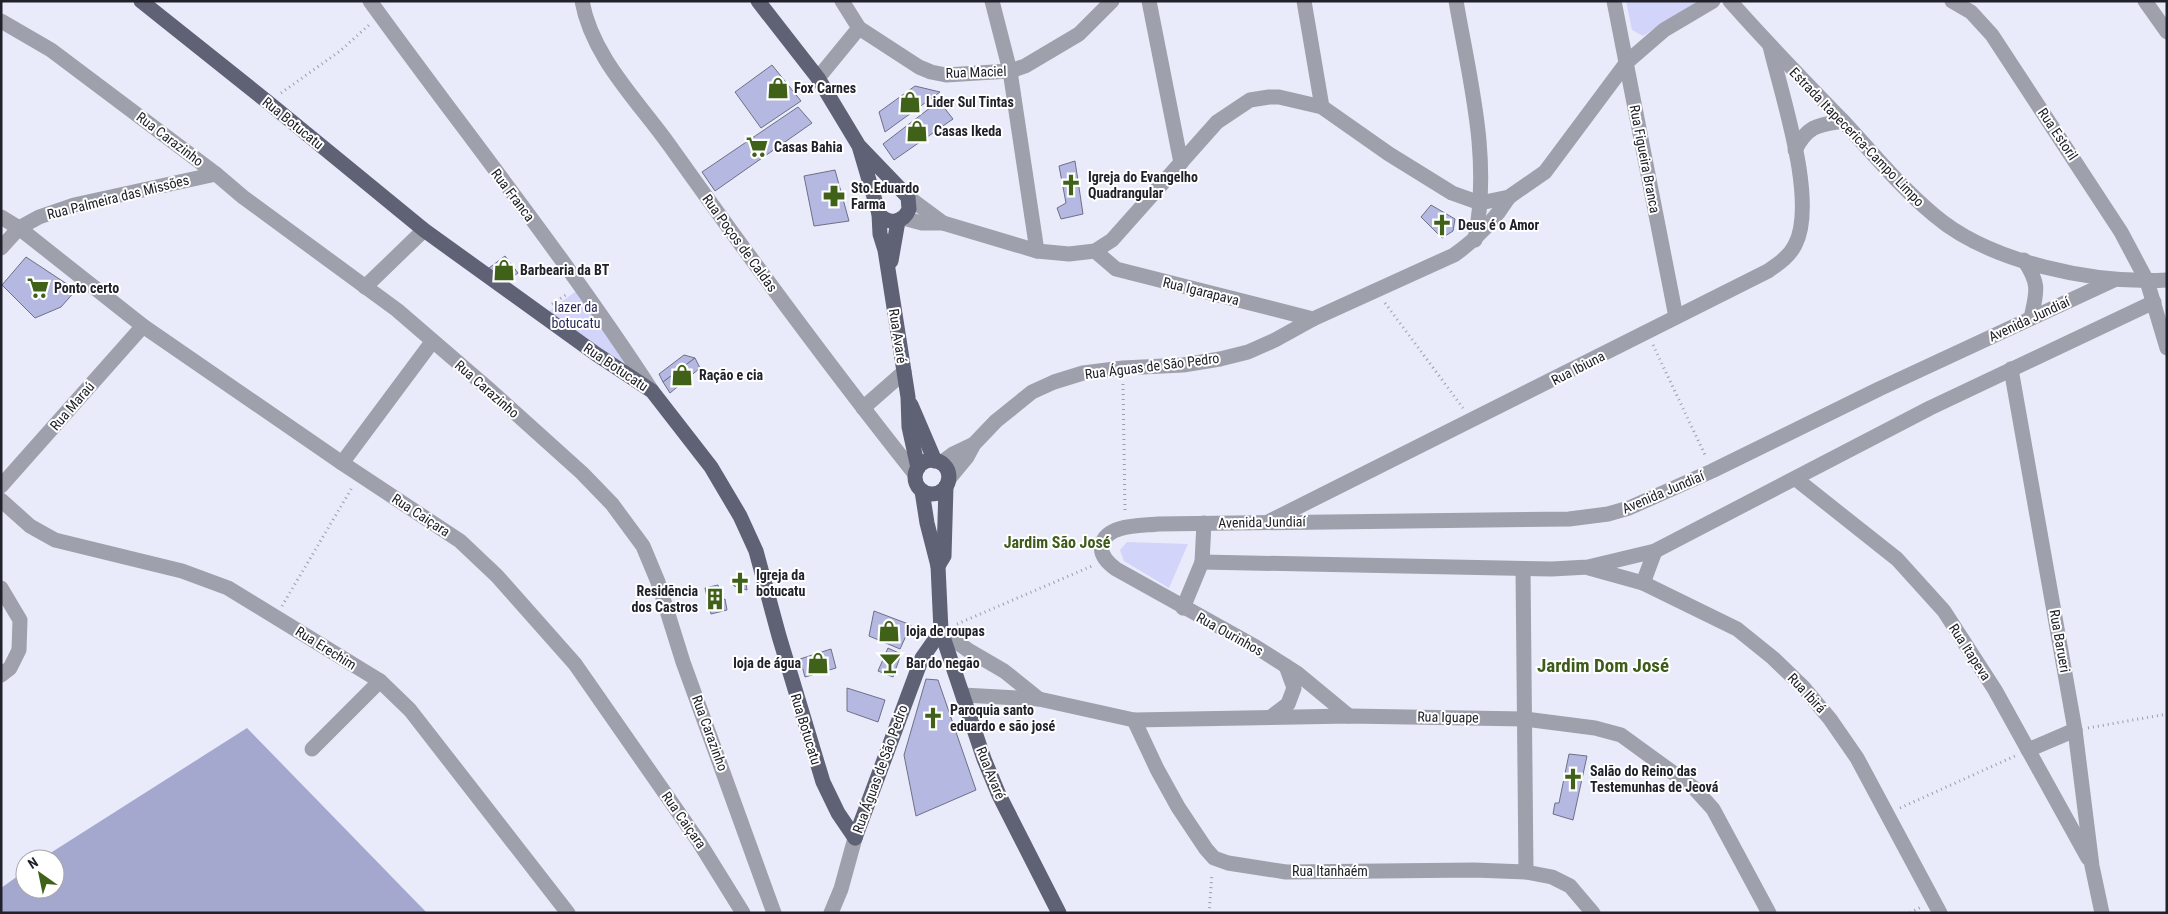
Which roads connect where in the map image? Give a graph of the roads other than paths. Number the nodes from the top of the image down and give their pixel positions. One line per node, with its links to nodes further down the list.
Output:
1 (140, 1): 37 (main road, Rua Botucatu)
2 (370, 1): 57 (street, Rua Franca)
3 (582, 1): 59 (street, Rua Poços de Caldas)
4 (758, 1): 22 (main road)
5 (842, 1): 17 (street)
6 (992, 1): 21 (street)
7 (1112, 1): 21 (street, Rua Maciel)
8 (1149, 1): 27 (street)
9 (1304, 1): 23 (street)
10 (1456, 1): 31 (street)
11 (1614, 1): 20 (street, Rua Figueira Branca)
12 (1713, 1): 20 (street)
13 (1730, 1): 19 (street, Estrada Itapecerica-Campo Limpo)
14 (1952, 1): 46 (street, Rua Estoril)
15 (2146, 1): 18 (street)
16 (1, 21): 28 (street, Rua Carazinho)
17 (859, 28): 21 (street, Rua Maciel); 22 (street)
18 (2167, 32)
19 (1770, 46): 24 (street, Estrada Itapecerica-Campo Limpo); 26 (street, Rua Ibiuna)
20 (1627, 62): 29 (street); 49 (street, Rua Figueira Branca)
21 (1010, 71): 41 (street)
22 (818, 78): 25 (main road)
23 (1322, 107): 27 (street); 31 (street)
24 (1843, 121): 26 (street); 42 (street, Estrada Itapecerica-Campo Limpo)
25 (859, 146): 30 (main road); 32 (main road, Rua Avaré)
26 (1796, 150): 49 (street, Rua Ibiuna)
27 (1181, 163): 40 (street)
28 (216, 174): 36 (street, Rua Palmeira das Missões); 47 (street, Rua Carazinho)
29 (1515, 193): 31 (street); 38 (street, Rua Águas de São Pedro)
30 (904, 194): 32 (main road); 34 (main road); 35 (street)
31 (1480, 203): 38 (street)
32 (878, 209): 34 (main road); 43 (main road, Rua Avaré)
33 (1, 217): 36 (street, Rua Caiçara)
34 (901, 219): 35 (street); 43 (main road, Rua Avaré)
35 (943, 223): 41 (street)
36 (19, 228): 39 (street, Rua Palmeira das Missões); 52 (street, Rua Caiçara)
37 (424, 230): 47 (street); 57 (main road, Rua Botucatu)
38 (1475, 240): 51 (street, Rua Águas de São Pedro)
39 (1, 248)
40 (1095, 250): 41 (street); 51 (street, Rua Igarapava)
41 (1037, 251)
42 (2024, 260): 44 (street, Estrada Itapecerica-Campo Limpo); 50 (street)
43 (889, 275): 56 (main road, Rua Avaré)
44 (2114, 280): 46 (street, Estrada Itapecerica-Campo Limpo); 50 (street, Avenida Jundiaí)
45 (2167, 280): 46 (street, Estrada Itapecerica-Campo Limpo)
46 (2147, 281): 48 (street, Rua Estoril)
47 (365, 288): 53 (street, Rua Carazinho)
48 (2154, 302): 54 (street, Rua Estoril); 55 (street)
49 (1676, 318): 69 (street, Rua Ibiuna)
50 (2031, 318): 69 (street, Avenida Jundiaí)
51 (1313, 319): 60 (street, Rua Águas de São Pedro)
52 (143, 326): 62 (street, Rua Caiçara); 66 (street, Rua Maraú)
53 (432, 342): 62 (street); 98 (street, Rua Carazinho)
54 (2167, 348)
55 (2011, 369): 64 (street); 90 (street, Rua Barueri)
56 (904, 372): 58 (main road, Rua Avaré); 59 (street)
57 (652, 391): 93 (main road, Rua Botucatu)
58 (908, 397): 61 (main road, Rua Avaré); 63 (main road, Rua Avaré)
59 (863, 408): 63 (street, Rua Poços de Caldas)
60 (974, 444): 61 (street, Rua Águas de São Pedro); 65 (street, Rua Águas de São Pedro)
61 (938, 462): 63 (main road); 65 (main road)
62 (342, 463): 97 (street, Rua Caiçara)
63 (917, 471): 67 (main road)
64 (1796, 479): 71 (street); 92 (street, Rua Itapeva)
65 (947, 483): 67 (main road); 74 (main road, Rua Avaré)
66 (1, 486)
67 (922, 491): 74 (main road, Rua Avaré)
68 (1, 500): 83 (street, Rua Erechim)
69 (1267, 522): 70 (street, Avenida Jundiaí)
70 (1204, 523): 72 (street, Avenida Jundiaí); 73 (street)
71 (1654, 551): 75 (street); 77 (street)
72 (1105, 560): 79 (street, Rua Ourinhos)
73 (1202, 562): 76 (street); 79 (street)
74 (938, 566): 80 (main road, Rua Avaré)
75 (1588, 567): 76 (street); 77 (street, Rua Ibirá)
76 (1523, 569): 88 (street)
77 (1643, 583): 103 (street, Rua Ibirá)
78 (1, 588): 82 (street)
79 (1183, 608): 81 (street, Rua Ourinhos)
80 (940, 631): 84 (main road, Rua Avaré); 85 (street, Rua Iguape); 93 (main road, Rua Águas de São Pedro)
81 (1286, 666): 86 (street, Rua Ourinhos); 87 (street)
82 (1, 676)
83 (380, 681): 91 (street); 96 (street, Rua Erechim)
84 (964, 695): 85 (street, Rua Iguape); 100 (main road, Rua Avaré)
85 (1039, 699): 89 (street, Rua Iguape)
86 (1349, 716): 87 (street, Rua Iguape); 88 (street, Rua Iguape)
87 (1271, 718): 89 (street, Rua Iguape)
88 (1525, 719): 95 (street); 102 (street, Rua Iguape)
89 (1134, 720): 95 (street, Rua Itanhaém)
90 (2075, 730): 92 (street); 94 (street, Rua Barueri)
91 (312, 749)
92 (2028, 750): 94 (street, Rua Itapeva)
93 (855, 838): 99 (street, Rua Águas de São Pedro)
94 (2092, 866): 104 (street, Rua Barueri)
95 (1526, 872): 101 (street, Rua Itanhaém)
96 (568, 913)
97 (743, 913)
98 (774, 913)
99 (832, 913)
100 (1059, 913)
101 (1593, 913)
102 (1769, 913)
103 (1940, 913)
104 (2102, 913)

